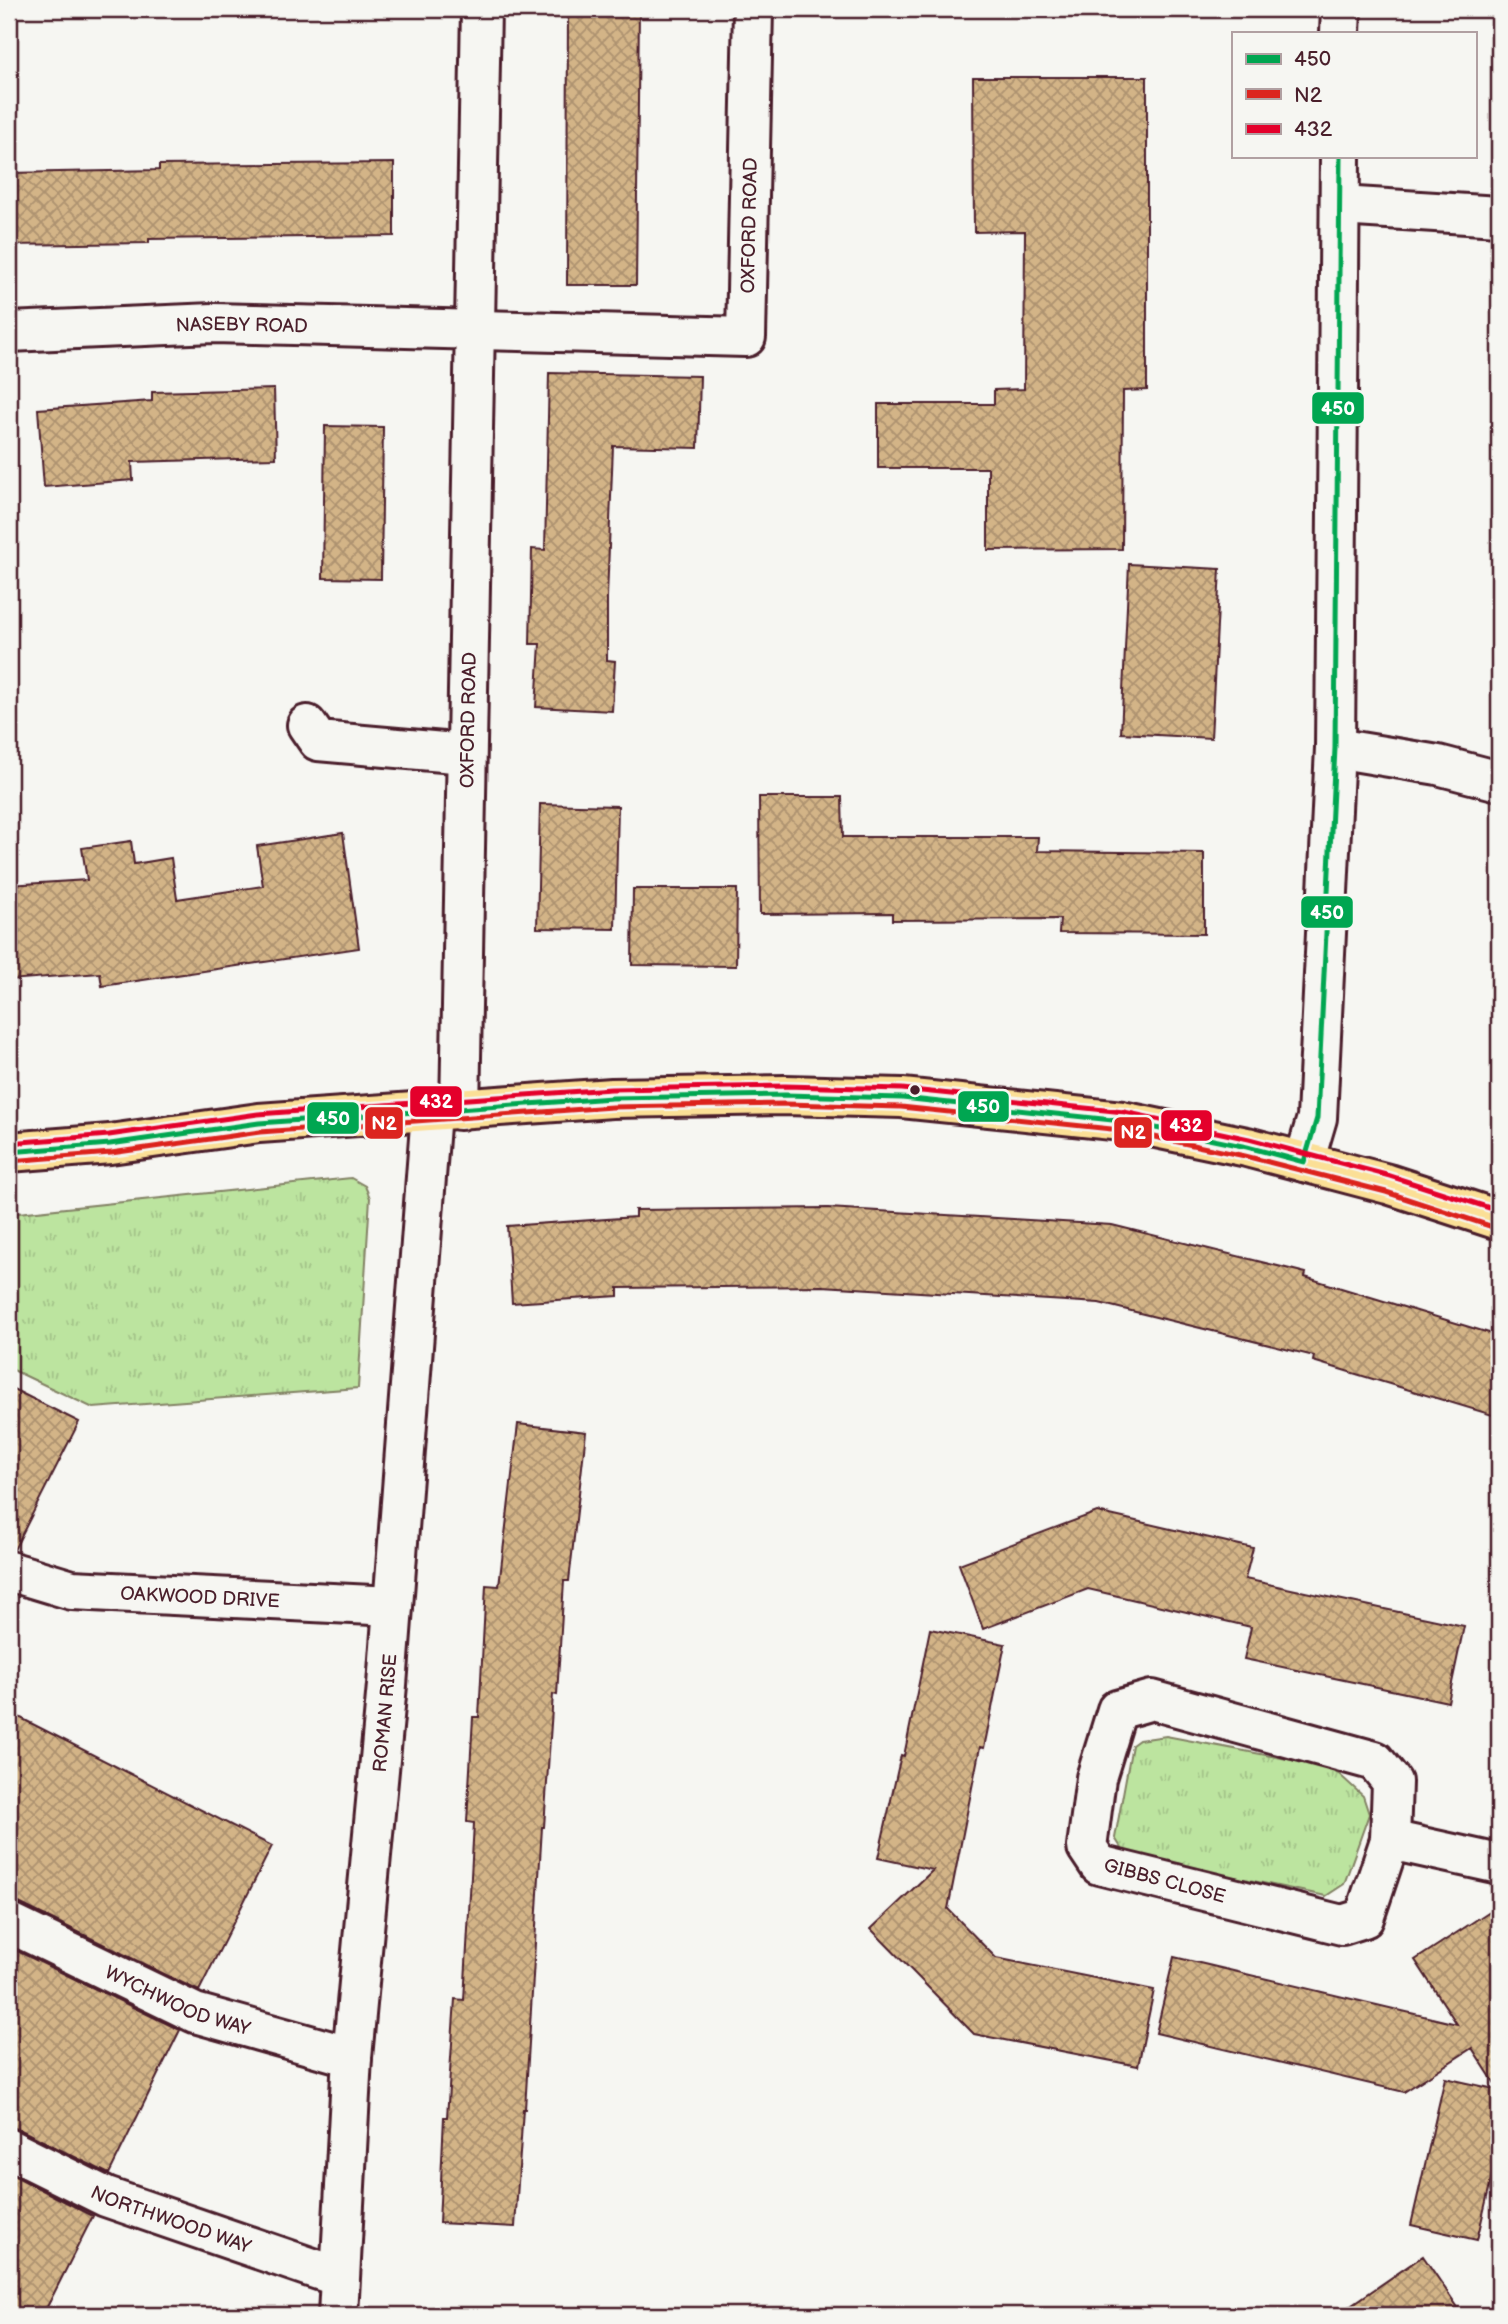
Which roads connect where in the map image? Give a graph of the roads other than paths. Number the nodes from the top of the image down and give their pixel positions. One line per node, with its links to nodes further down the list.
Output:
1 (481, 9): 8 (street, OXFORD ROAD)
2 (753, 9): 8 (street, OXFORD ROAD)
3 (1341, 9): 4 (street)
4 (1340, 32)
5 (1340, 158): 6 (street)
6 (1340, 206): 7 (street); 11 (street)
7 (1499, 216)
8 (474, 329): 9 (street, NASEBY ROAD); 12 (street, OXFORD ROAD)
9 (9, 332)
10 (307, 725): 12 (street)
11 (1335, 748): 13 (street); 16 (street)
12 (466, 754): 14 (street, OXFORD ROAD)
13 (1499, 781)
14 (446, 1111): 15 (main road); 16 (main road); 19 (street, ROMAN RISE)
15 (9, 1152)
16 (1304, 1162): 17 (main road)
17 (1499, 1220)
18 (9, 1571): 19 (street, OAKWOOD DRIVE)
19 (393, 1606): 23 (street, ROMAN RISE)
20 (1390, 1840): 20 (street, GIBBS CLOSE); 21 (street)
21 (1499, 1864)
22 (9, 1923): 23 (street, WYCHWOOD WAY)
23 (352, 2057): 25 (street, ROMAN RISE)
24 (9, 2149): 25 (street, NORTHWOOD WAY)
25 (339, 2277): 26 (street, ROMAN RISE)
26 (338, 2315)

